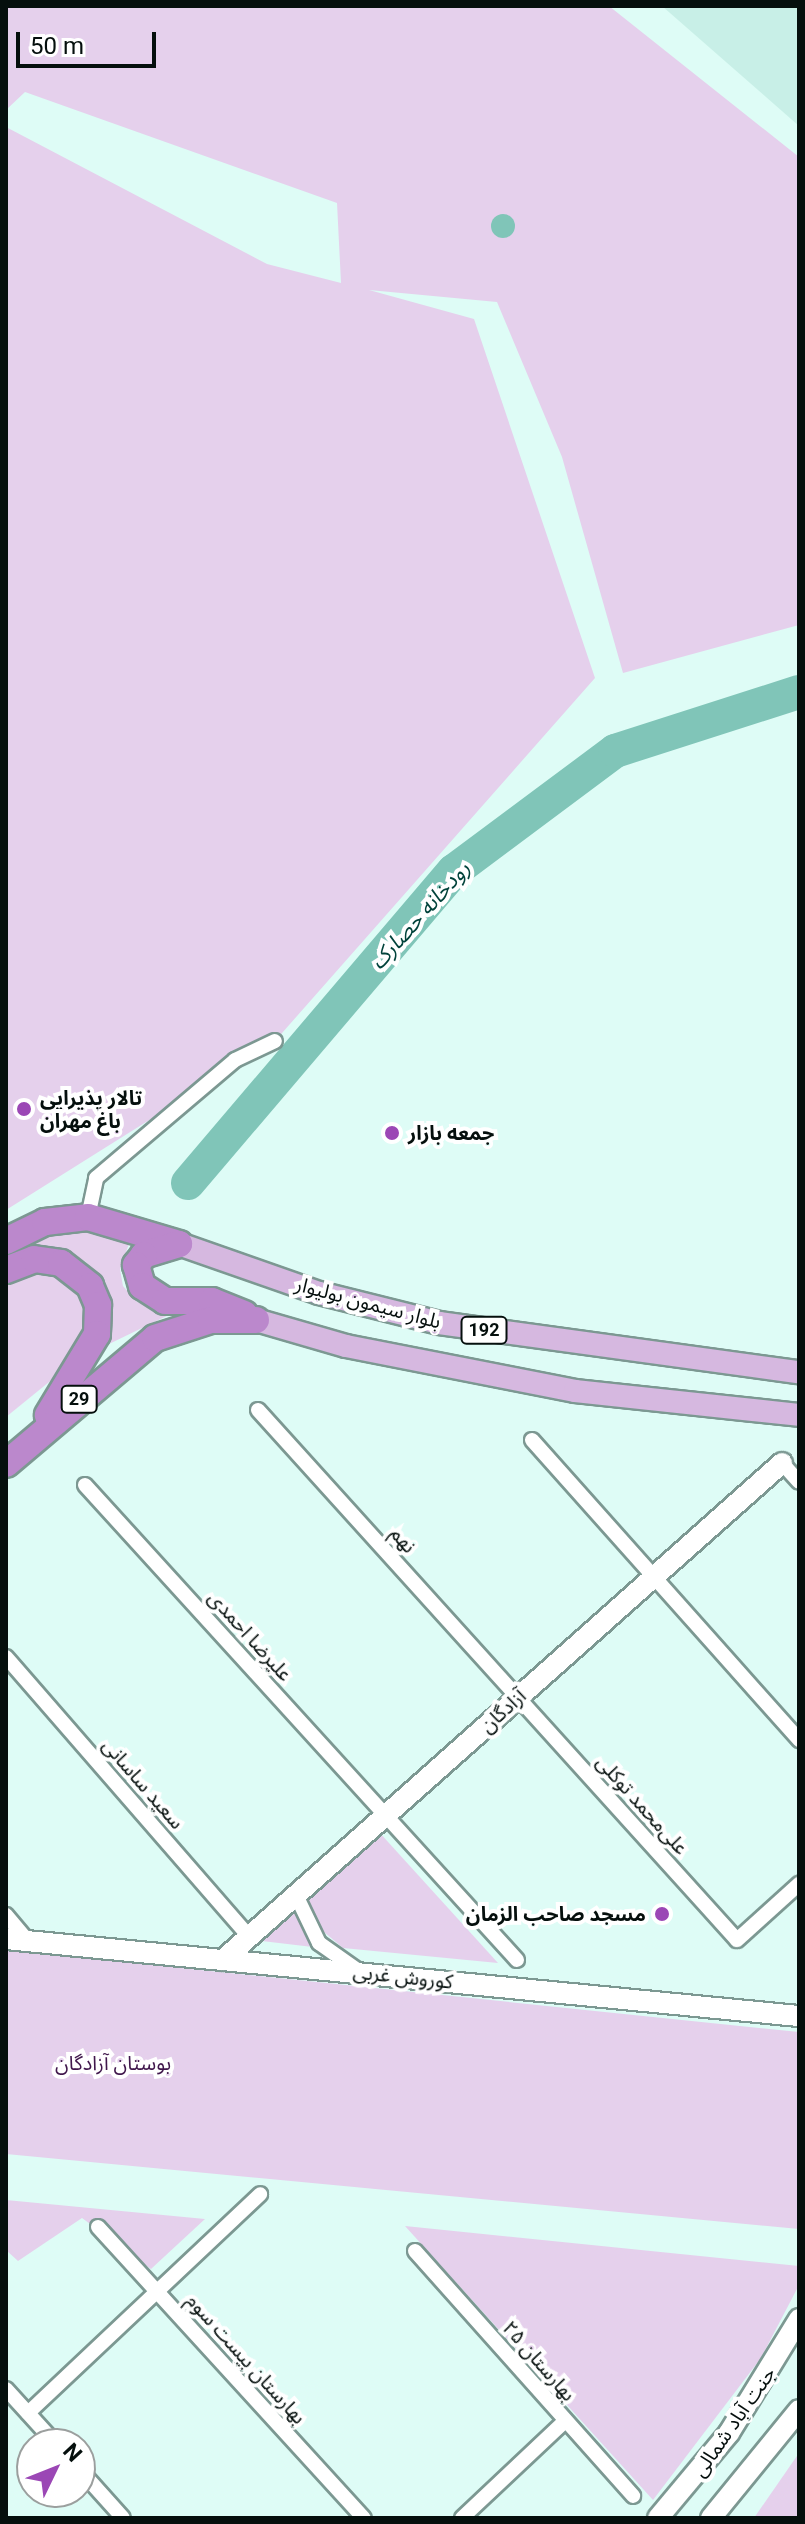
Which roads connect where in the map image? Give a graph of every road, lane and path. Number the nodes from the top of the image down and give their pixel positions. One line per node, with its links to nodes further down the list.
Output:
1 (275, 1041): 2 (street)
2 (88, 1217): 3 (highway); 4 (highway)
3 (6, 1241)
4 (179, 1244): 6 (highway); 7 (main road, بلوار سیمون بولیوار / 192)
5 (6, 1270): 10 (highway)
6 (256, 1320): 9 (main road, 192); 10 (highway, 29)
7 (799, 1372)
8 (258, 1410): 18 (street, نهم)
9 (799, 1415)
10 (33, 1440): 13 (highway, 29)
11 (532, 1440): 16 (street)
12 (782, 1463): 14 (street); 16 (street, آزادگان)
13 (6, 1464)
14 (799, 1482)
15 (85, 1485): 20 (street, علیرضا احمدی)
16 (654, 1577): 18 (street, آزادگان); 19 (street)
17 (6, 1657): 24 (street, سعید ساسانی)
18 (518, 1698): 20 (street, آزادگان); 21 (street, علی‌محمد توکلی)
19 (799, 1740)
20 (386, 1815): 22 (street, آزادگان); 28 (street, علیرضا احمدی)
21 (799, 1884)
22 (296, 1895): 24 (street, آزادگان); 29 (street)
23 (6, 1915): 26 (street)
24 (249, 1937): 27 (street, آزادگان)
25 (6, 1939): 26 (street, کوروش غربی)
26 (28, 1941): 27 (street, کوروش غربی)
27 (223, 1960): 29 (street, کوروش غربی)
28 (517, 1960)
29 (363, 1974): 30 (street, کوروش غربی)
30 (799, 2016)
31 (260, 2194): 34 (street)
32 (98, 2227): 34 (street, بهارستان بیست سوم)
33 (415, 2251): 39 (street, بهارستان ۲۵)
34 (160, 2294): 38 (street); 44 (street, بهارستان بیست سوم)
35 (799, 2319): 46 (street, جنت آباد شمالی)
36 (6, 2389): 38 (street)
37 (799, 2410): 47 (street, جنت آباد شمالی)
38 (28, 2413): 40 (street)
39 (565, 2421): 42 (street, بهارستان ۲۵); 45 (street)
40 (42, 2428)
41 (96, 2488): 43 (street)
42 (633, 2496)
43 (123, 2518)
44 (364, 2518)
45 (462, 2518)
46 (658, 2518)
47 (711, 2518)

